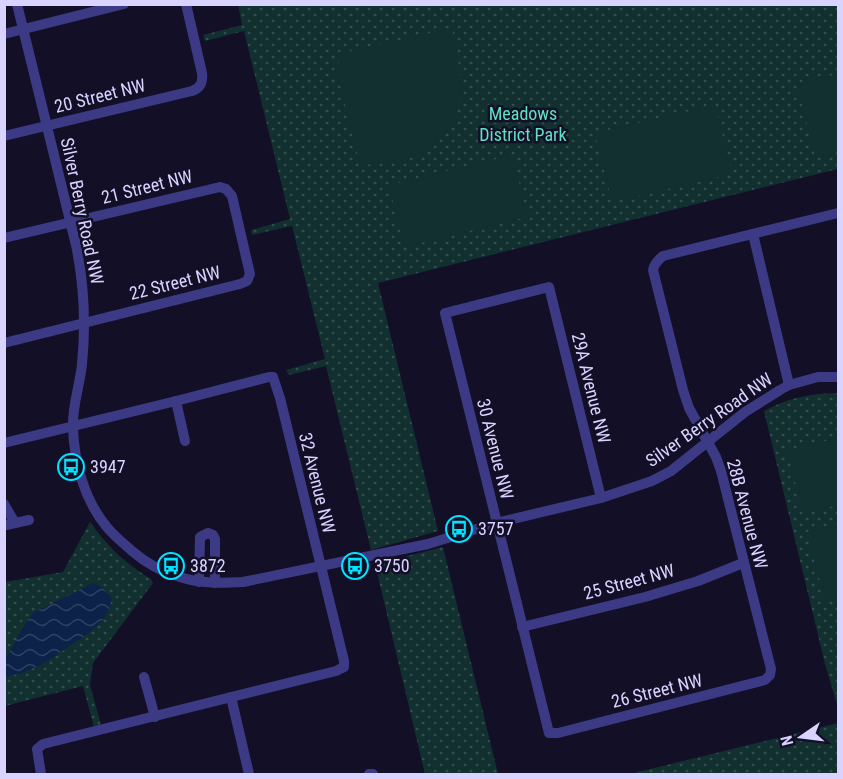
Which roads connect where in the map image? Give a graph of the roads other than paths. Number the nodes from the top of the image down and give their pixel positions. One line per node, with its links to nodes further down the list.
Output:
1 (17, 4): 4 (street, Silver Berry Road NW)
2 (124, 4): 4 (street)
3 (186, 4): 6 (street, 20 Street NW)
4 (23, 29): 5 (street); 6 (street, Silver Berry Road NW)
5 (4, 34)
6 (47, 126): 7 (street, 20 Street NW); 9 (street, Silver Berry Road NW)
7 (4, 136)
8 (838, 213): 10 (street)
9 (70, 223): 11 (street, 21 Street NW); 12 (street, 21 Street NW); 14 (street, Silver Berry Road NW)
10 (753, 234): 17 (street); 22 (street, 28B Avenue NW)
11 (4, 238)
12 (248, 279): 14 (street, 22 Street NW)
13 (445, 313): 23 (street, 29A Avenue NW); 26 (street, 30 Avenue NW)
14 (84, 323): 15 (street, 22 Street NW); 19 (street, Silver Berry Road NW)
15 (4, 343)
16 (838, 377): 17 (street, Silver Berry Road NW)
17 (789, 385): 22 (street, Silver Berry Road NW)
18 (176, 401): 19 (street); 20 (street); 28 (street, 32 Avenue NW)
19 (73, 426): 21 (street); 29 (street, Silver Berry Road NW)
20 (185, 441)
21 (4, 443)
22 (708, 443): 23 (street, Silver Berry Road NW); 27 (street, 28B Avenue NW)
23 (601, 498): 26 (street, Silver Berry Road NW)
24 (4, 504): 25 (street)
25 (29, 519)
26 (496, 524): 28 (street, Silver Berry Road NW); 31 (street, 30 Avenue NW)
27 (743, 562): 31 (street, 25 Street NW); 32 (street, 28B Avenue NW)
28 (320, 566): 30 (street, Silver Berry Road NW); 34 (street, 32 Avenue NW)
29 (199, 582): 30 (street, Silver Berry Road NW); 30 (street)
30 (215, 583)
31 (522, 627): 36 (street, 30 Avenue NW)
32 (770, 675): 36 (street, 26 Street NW)
33 (144, 677): 35 (street)
34 (231, 697): 35 (street); 38 (street)
35 (154, 717): 37 (street)
36 (549, 733)
37 (42, 774)
38 (249, 774)

